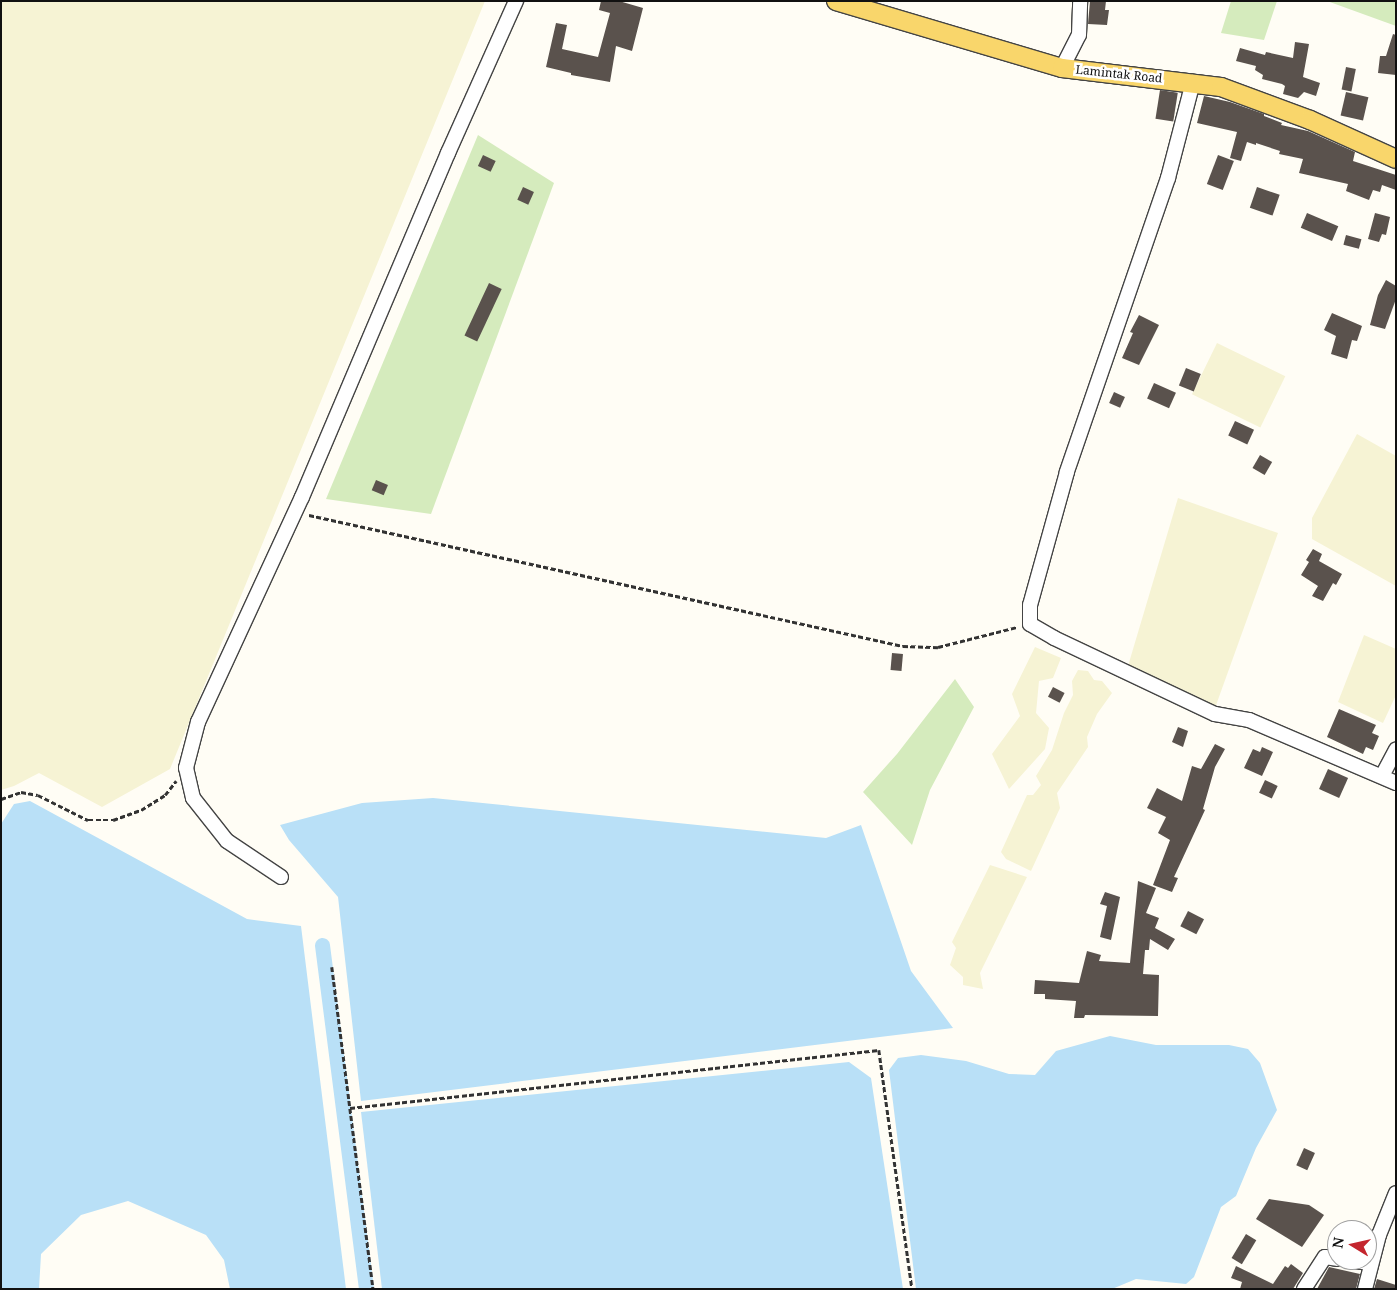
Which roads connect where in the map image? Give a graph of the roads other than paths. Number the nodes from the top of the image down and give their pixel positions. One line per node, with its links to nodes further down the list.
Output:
1 (516, 1): 10 (street)
2 (836, 1): 4 (main road, Lamintak Road)
3 (1080, 1): 4 (street)
4 (1062, 68): 5 (main road, Lamintak Road)
5 (1193, 82): 6 (main road, Lamintak Road); 8 (street)
6 (1396, 159)
7 (1396, 750): 8 (street)
8 (1382, 776): 9 (street)
9 (1396, 783)
10 (281, 876)
11 (1396, 1193): 12 (street)
12 (1377, 1244)
13 (1327, 1257): 15 (street)
14 (1369, 1270): 16 (street)
15 (1304, 1289)
16 (1365, 1289)

